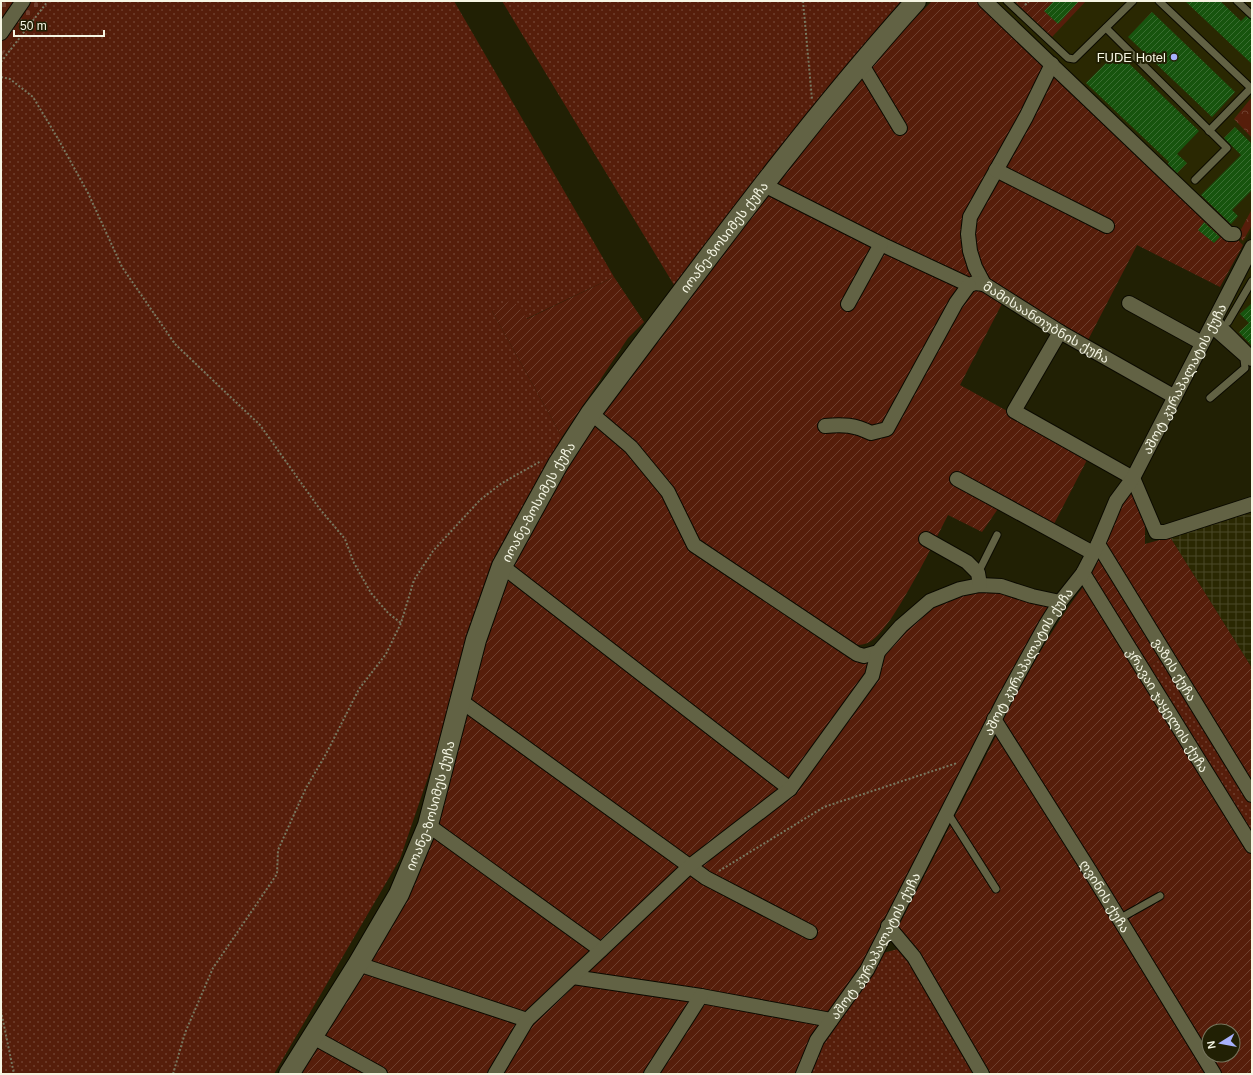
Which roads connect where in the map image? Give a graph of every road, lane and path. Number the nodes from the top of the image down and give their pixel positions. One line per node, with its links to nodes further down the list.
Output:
1 (23, 1): 12 (street)
2 (48, 1): 13 (path)
3 (803, 1): 18 (path)
4 (916, 1): 14 (street, იოანე-ზოსიმეს ქუჩა)
5 (986, 1): 15 (street)
6 (1007, 1): 11 (lane)
7 (1133, 1): 11 (lane)
8 (1159, 1): 17 (lane)
9 (1237, 1): 10 (lane)
10 (1252, 15)
11 (1106, 28): 20 (lane)
12 (1, 33)
13 (1, 62)
14 (861, 63): 18 (street, იოანე-ზოსიმეს ქუჩა); 19 (street)
15 (1052, 64): 21 (street, მამისაანთუბნის ქუჩა); 25 (street)
16 (1, 77): 52 (path)
17 (1251, 89): 20 (lane)
18 (814, 120): 23 (street, იოანე-ზოსიმეს ქუჩა)
19 (900, 128)
20 (1209, 130): 22 (lane)
21 (996, 170): 24 (street); 29 (street, მამისაანთუბნის ქუჩა)
22 (1195, 180)
23 (764, 185): 26 (street); 39 (street, იოანე-ზოსიმეს ქუჩა)
24 (1107, 226)
25 (1234, 234)
26 (881, 244): 30 (street); 32 (street)
27 (1250, 256): 33 (street, აშოტ კურაპალატის ქუჩა)
28 (1252, 281): 33 (lane)
29 (984, 284): 30 (street); 34 (street, მამისაანთუბნის ქუჩა)
30 (969, 286): 40 (street)
31 (1129, 303): 35 (street)
32 (848, 304)
33 (1217, 324): 35 (street, აშოტ კურაპალატის ქუჩა); 36 (street); 38 (lane)
34 (1060, 332): 37 (street, მამისაანთუბნის ქუჩა); 42 (street)
35 (1202, 343): 37 (street, აშოტ კურაპალატის ქუჩა)
36 (1252, 359)
37 (1175, 397): 42 (street, აშოტ კურაპალატის ქუჩა)
38 (1210, 398)
39 (591, 413): 48 (street, იოანე-ზოსიმეს ქუჩა); 53 (street)
40 (825, 426)
41 (546, 458): 52 (path)
42 (1133, 478): 44 (street); 47 (street, აშოტ კურაპალატის ქუჩა)
43 (957, 479): 47 (street)
44 (1252, 504)
45 (997, 535): 50 (lane)
46 (926, 540): 50 (street)
47 (1096, 548): 49 (street, აშოტ კურაპალატის ქუჩა); 58 (street, ვაზის ქუჩა)
48 (502, 566): 54 (street, იოანე-ზოსიმეს ქუჩა); 57 (street)
49 (1083, 573): 51 (street, აშოტ კურაპალატის ქუჩა); 61 (street, კრავაი ჯაყელის ქუჩა)
50 (979, 579): 51 (street); 53 (street)
51 (1060, 602): 55 (street, აშოტ კურაპალატის ქუჩა)
52 (401, 623): 79 (path)
53 (878, 652): 57 (street)
54 (461, 701): 60 (street, იოანე-ზოსიმეს ქუჩა); 62 (street)
55 (994, 719): 56 (street, აშოტ კურაპალატის ქუჩა); 66 (street, ღვინის ქუჩა)
56 (976, 757): 59 (street, აშოტ კურაპალატის ქუჩა); 63 (path)
57 (790, 788): 62 (street)
58 (1252, 795)
59 (948, 812): 64 (lane); 67 (street, აშოტ კურაპალატის ქუჩა)
60 (428, 825): 69 (street); 70 (street, იოანე-ზოსიმეს ქუჩა)
61 (1252, 846)
62 (690, 866): 63 (street); 69 (street)
63 (706, 878): 68 (street)
64 (996, 889)
65 (1160, 896): 66 (lane)
66 (1119, 919): 86 (street, ღვინის ქუჩა)
67 (888, 926): 75 (street, აშოტ კურაპალატის ქუჩა); 85 (street)
68 (810, 932)
69 (601, 950): 71 (street)
70 (358, 964): 74 (street); 76 (street, იოანე-ზოსიმეს ქუჩა)
71 (573, 977): 72 (street); 74 (street)
72 (701, 996): 75 (street); 83 (street)
73 (1, 1011): 78 (path)
74 (527, 1020): 82 (street)
75 (831, 1020): 84 (street, აშოტ კურაპალატის ქუჩა)
76 (313, 1037): 77 (street); 80 (street, იოანე-ზოსიმეს ქუჩა)
77 (363, 1070): 81 (street)
78 (14, 1074)
79 (173, 1074)
80 (289, 1074)
81 (380, 1074)
82 (495, 1074)
83 (651, 1074)
84 (802, 1074)
85 (982, 1074)
86 (1214, 1074)

